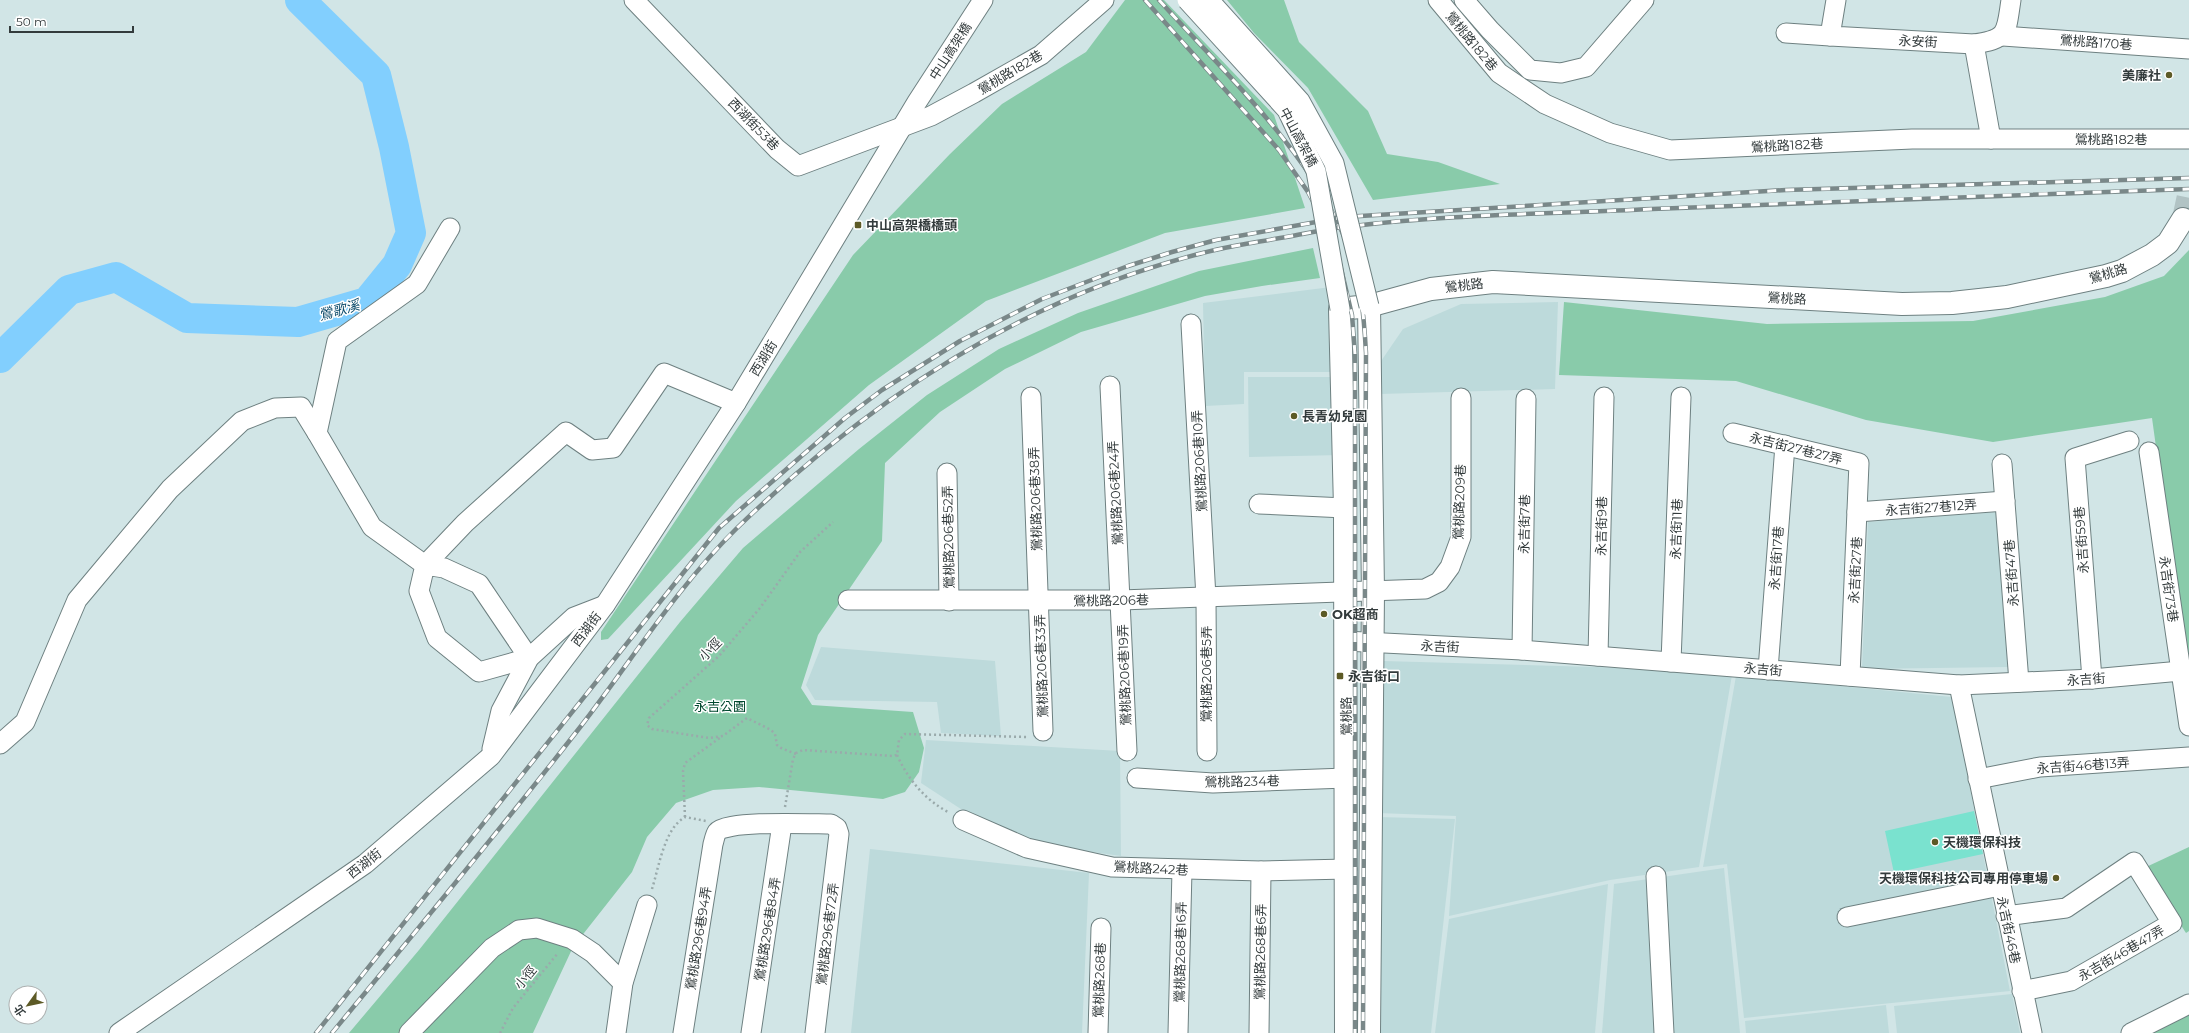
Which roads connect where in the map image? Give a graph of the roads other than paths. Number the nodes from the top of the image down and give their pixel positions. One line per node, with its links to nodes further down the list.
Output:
1 (634, 0): 17 (street, 西湖街53巷)
2 (983, 0): 16 (street, 中山高架橋)
3 (1104, 0): 17 (street, 鶯桃路182巷)
4 (1187, 0): 23 (street, 中山高架橋, bridge)
5 (1209, 0): 22 (street, 中山高架橋, bridge)
6 (1438, 0): 19 (street, 鶯桃路182巷)
7 (1464, 0): 8 (street)
8 (1644, 0)
9 (1836, 0): 12 (street)
10 (2011, 0): 13 (street)
11 (1786, 33): 12 (street, 永安街)
12 (1830, 36): 14 (street, 永安街)
13 (2003, 36): 14 (street, 永安街); 15 (street, 鶯桃路170巷)
14 (1974, 44): 19 (street)
15 (2189, 49)
16 (917, 102): 17 (street, 西湖街)
17 (904, 126): 31 (street, 西湖街)
18 (2189, 138): 19 (street, 鶯桃路182巷)
19 (1991, 139)
20 (2183, 219): 22 (main road, 鶯桃路)
21 (450, 228): 32 (street)
22 (1370, 306): 23 (main road, 鶯桃路); 46 (main road, 鶯桃路)
23 (1340, 309): 42 (main road, 鶯桃路)
24 (1191, 324): 47 (street, 鶯桃路206巷10弄)
25 (1110, 386): 49 (street, 鶯桃路206巷24弄)
26 (1681, 396): 58 (street, 永吉街11巷)
27 (1031, 397): 51 (street, 鶯桃路206巷38弄)
28 (1604, 397): 56 (street, 永吉街9巷)
29 (1461, 398): 46 (street, 鶯桃路209巷)
30 (1526, 399): 55 (street, 永吉街7巷)
31 (736, 403): 44 (street); 52 (street, 西湖街)
32 (317, 433): 44 (street); 67 (street)
33 (1733, 433): 35 (street, 永吉街27巷27弄)
34 (2129, 441): 62 (street, 永吉街59巷)
35 (1785, 445): 37 (street, 永吉街27巷27弄); 59 (street, 永吉街17巷)
36 (2149, 452): 60 (street, 永吉街73巷)
37 (1859, 463): 43 (street, 永吉街27巷)
38 (2002, 464): 40 (street, 永吉街47巷)
39 (947, 473): 50 (street, 鶯桃路206巷52弄)
40 (2005, 501): 43 (street, 永吉街27巷12弄); 63 (street, 永吉街47巷)
41 (1260, 504): 42 (street)
42 (1344, 508): 45 (main road, 鶯桃路)
43 (1857, 512): 61 (street, 永吉街27巷)
44 (425, 565): 57 (street); 57 (street)
45 (1344, 592): 46 (street, 鶯桃路206巷); 47 (street, 鶯桃路206巷); 53 (main road, 鶯桃路)
46 (1373, 592): 54 (main road, 鶯桃路)
47 (1206, 598): 49 (street, 鶯桃路206巷); 69 (street, 鶯桃路206巷5弄)
48 (848, 600): 50 (street, 鶯桃路206巷)
49 (1121, 600): 51 (street, 鶯桃路206巷); 68 (street, 鶯桃路206巷19弄)
50 (949, 601): 51 (street, 鶯桃路206巷)
51 (1039, 601): 66 (street, 鶯桃路206巷33弄)
52 (604, 606): 57 (street); 70 (street, 西湖街)
53 (1345, 641): 54 (street, 永吉街); 73 (main road, 鶯桃路)
54 (1371, 642): 55 (street, 永吉街); 99 (main road, 鶯桃路)
55 (1522, 650): 56 (street, 永吉街)
56 (1598, 656): 58 (street, 永吉街)
57 (529, 658): 70 (street)
58 (1671, 662): 59 (street, 永吉街)
59 (1768, 670): 61 (street, 永吉街)
60 (2181, 671): 62 (street, 永吉街); 65 (street, 永吉街73巷)
61 (1850, 676): 64 (street, 永吉街)
62 (2092, 679): 63 (street, 永吉街)
63 (2019, 682): 64 (street, 永吉街)
64 (1959, 686): 74 (street, 永吉街46巷)
65 (2189, 726)
66 (1044, 731)
67 (0, 744)
68 (1127, 751)
69 (1207, 751)
70 (490, 756): 89 (street, 西湖街)
71 (2189, 757): 74 (street, 永吉街46巷13弄)
72 (1137, 778): 73 (street, 鶯桃路234巷)
73 (1346, 778): 77 (main road, 鶯桃路)
74 (1978, 779): 81 (street, 永吉街46巷)
75 (963, 820): 78 (street, 鶯桃路242巷)
76 (782, 824): 92 (street, 鶯桃路296巷94弄); 93 (street, 鶯桃路296巷84弄); 94 (street, 鶯桃路296巷72弄)
77 (1347, 868): 79 (street, 鶯桃路242巷); 98 (main road, 鶯桃路)
78 (1182, 870): 79 (street, 鶯桃路242巷); 96 (street, 鶯桃路268巷16弄)
79 (1261, 871): 97 (street, 鶯桃路268巷6弄)
80 (1656, 876): 100 (street)
81 (2000, 886): 83 (street, 永吉街46巷); 84 (street)
82 (647, 905): 86 (street)
83 (2006, 916): 87 (street, 永吉街46巷); 87 (street, 永吉街46巷47弄)
84 (1847, 917)
85 (1101, 928): 95 (street, 鶯桃路268巷)
86 (623, 983): 90 (street); 91 (street)
87 (2022, 991): 101 (street, 永吉街46巷)
88 (2189, 1004): 102 (street)
89 (119, 1033)
90 (410, 1033)
91 (616, 1033)
92 (683, 1033)
93 (751, 1033)
94 (815, 1033)
95 (1098, 1033)
96 (1178, 1033)
97 (1259, 1033)
98 (1346, 1033)
99 (1369, 1033)
100 (1664, 1033)
101 (2032, 1033)
102 (2131, 1033)

